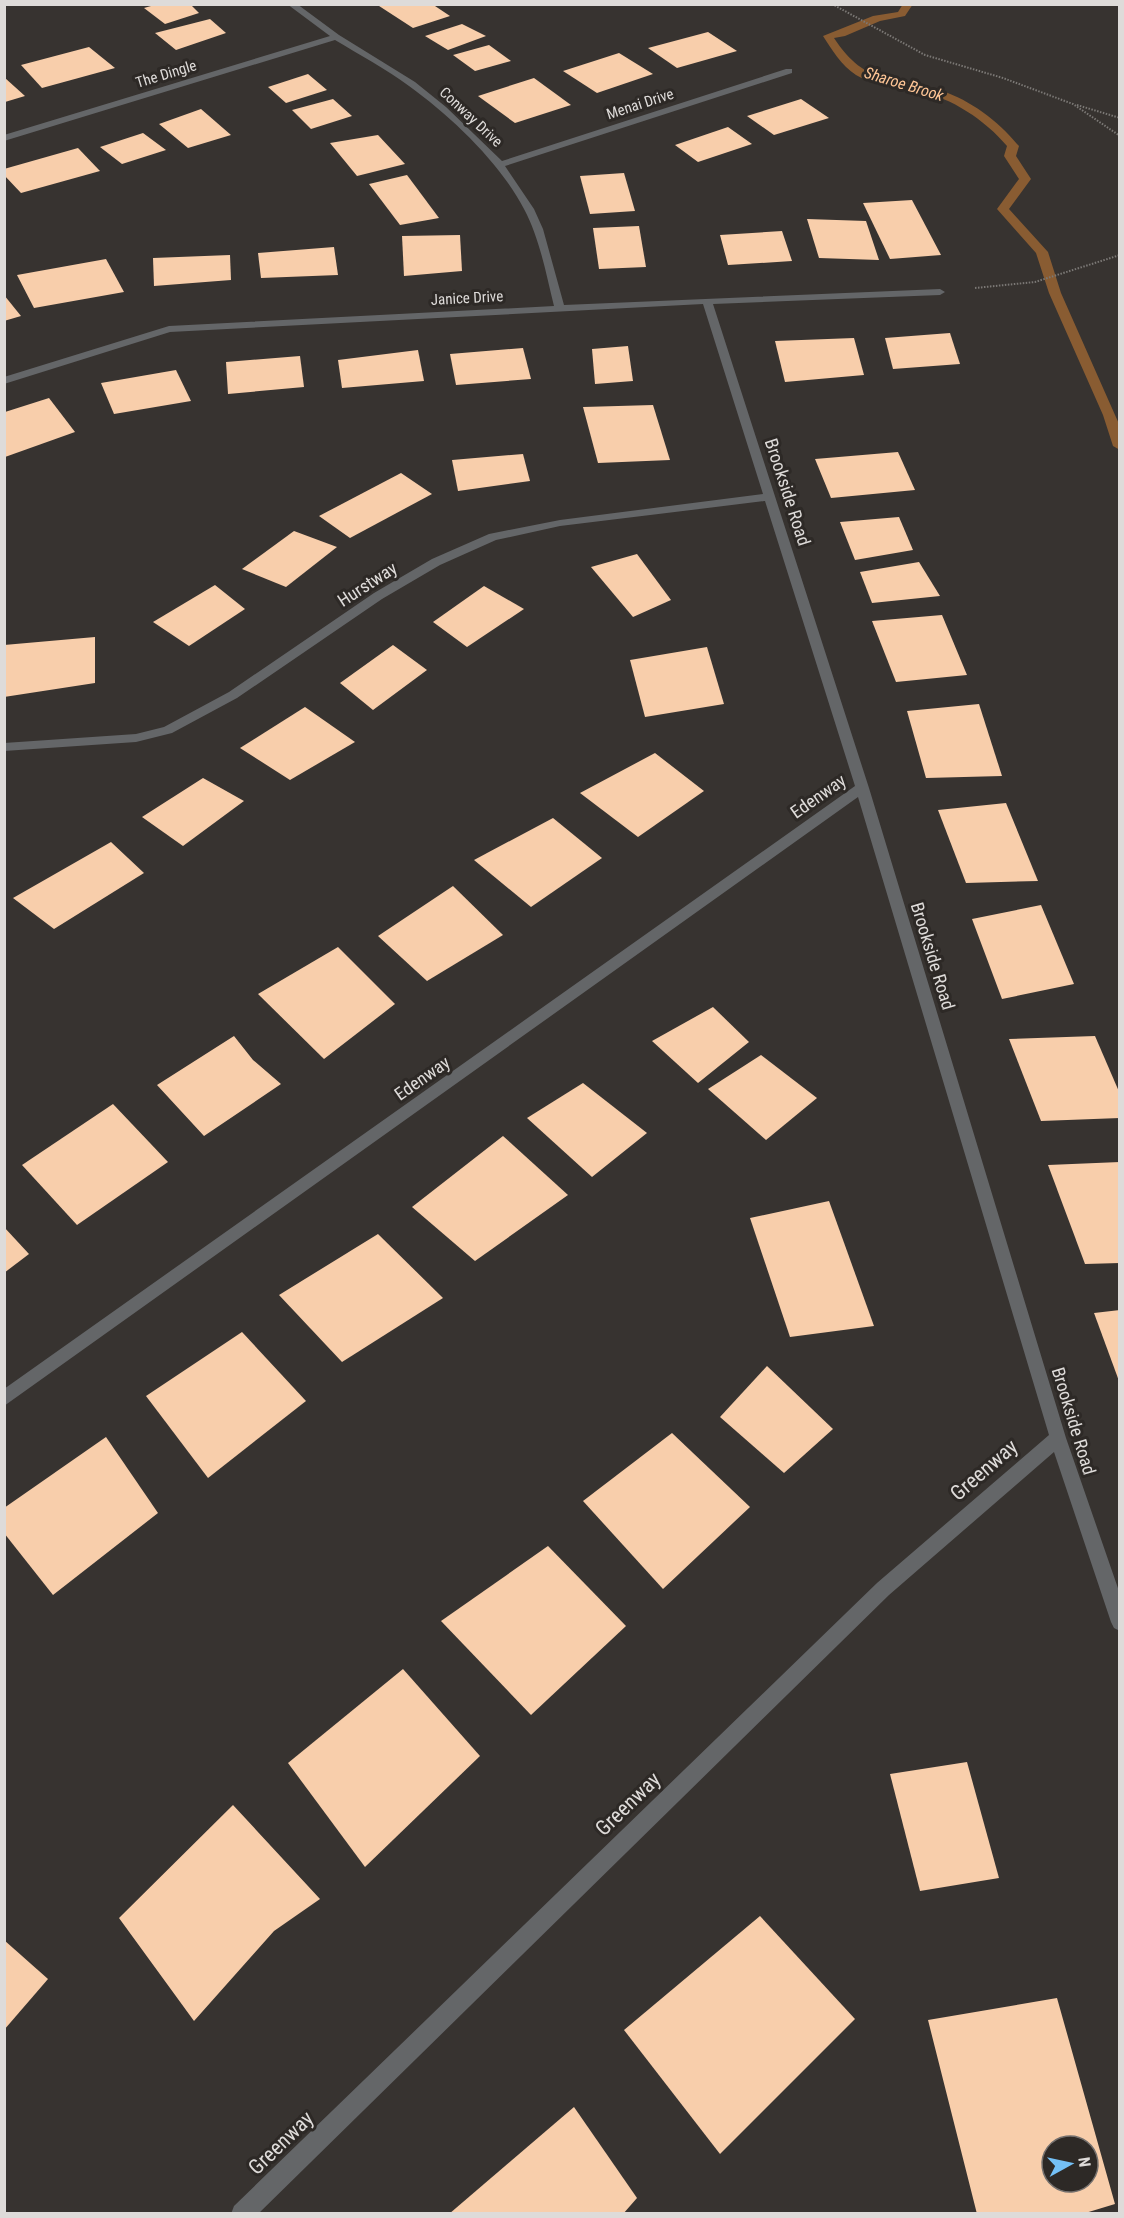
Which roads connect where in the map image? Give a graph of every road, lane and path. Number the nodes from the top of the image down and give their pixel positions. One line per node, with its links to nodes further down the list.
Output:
1 (291, 4): 3 (street, Conway Drive)
2 (832, 4): 5 (path)
3 (336, 36): 8 (street, The Dingle); 9 (street, Conway Drive)
4 (789, 71): 9 (street, Menai Drive)
5 (1073, 104): 6 (path); 7 (path)
6 (1119, 118)
7 (1119, 136)
8 (4, 138)
9 (501, 165): 13 (street, Conway Drive)
10 (1119, 255): 11 (path)
11 (940, 292): 12 (street, Janice Drive)
12 (707, 301): 13 (street, Janice Drive); 15 (street, Brookside Road)
13 (560, 308): 14 (street, Janice Drive)
14 (4, 381)
15 (769, 497): 16 (street, Hurstway); 17 (street, Brookside Road)
16 (4, 747)
17 (862, 788): 18 (street, Edenway); 19 (street, Brookside Road)
18 (4, 1399)
19 (1058, 1438): 20 (street, Brookside Road); 21 (street, Greenway)
20 (1119, 1622)
21 (242, 2214)

